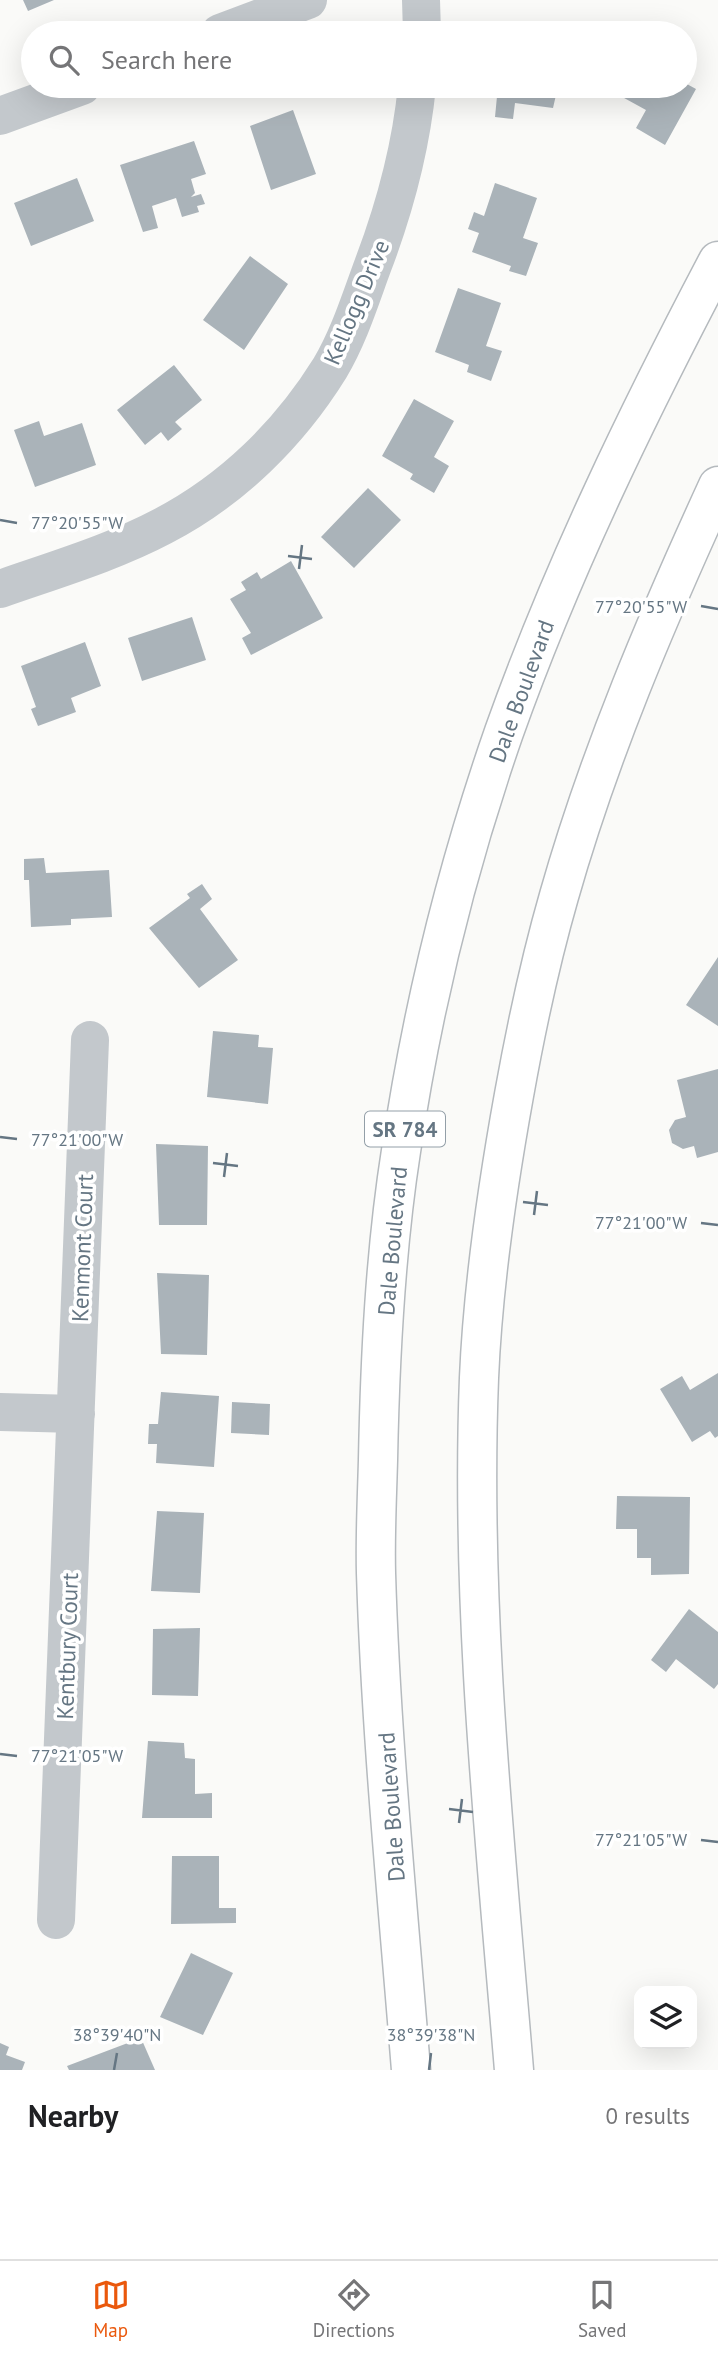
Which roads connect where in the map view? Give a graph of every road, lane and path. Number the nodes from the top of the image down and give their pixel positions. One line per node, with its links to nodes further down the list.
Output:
1 (308, 0): 3 (street)
2 (421, 0): 4 (street)
3 (252, 21)
4 (422, 21)
5 (49, 98): 7 (street)
6 (416, 98): 10 (street, Kellogg Drive)
7 (0, 116)
8 (718, 261): 15 (main road, Dale Boulevard / SR 784)
9 (718, 486): 16 (main road)
10 (0, 589)
11 (90, 1040): 13 (street, Kenmont Court)
12 (0, 1412): 13 (street)
13 (76, 1413): 14 (street, Kentbury Court)
14 (56, 1920)
15 (411, 2070)
16 (514, 2070)

